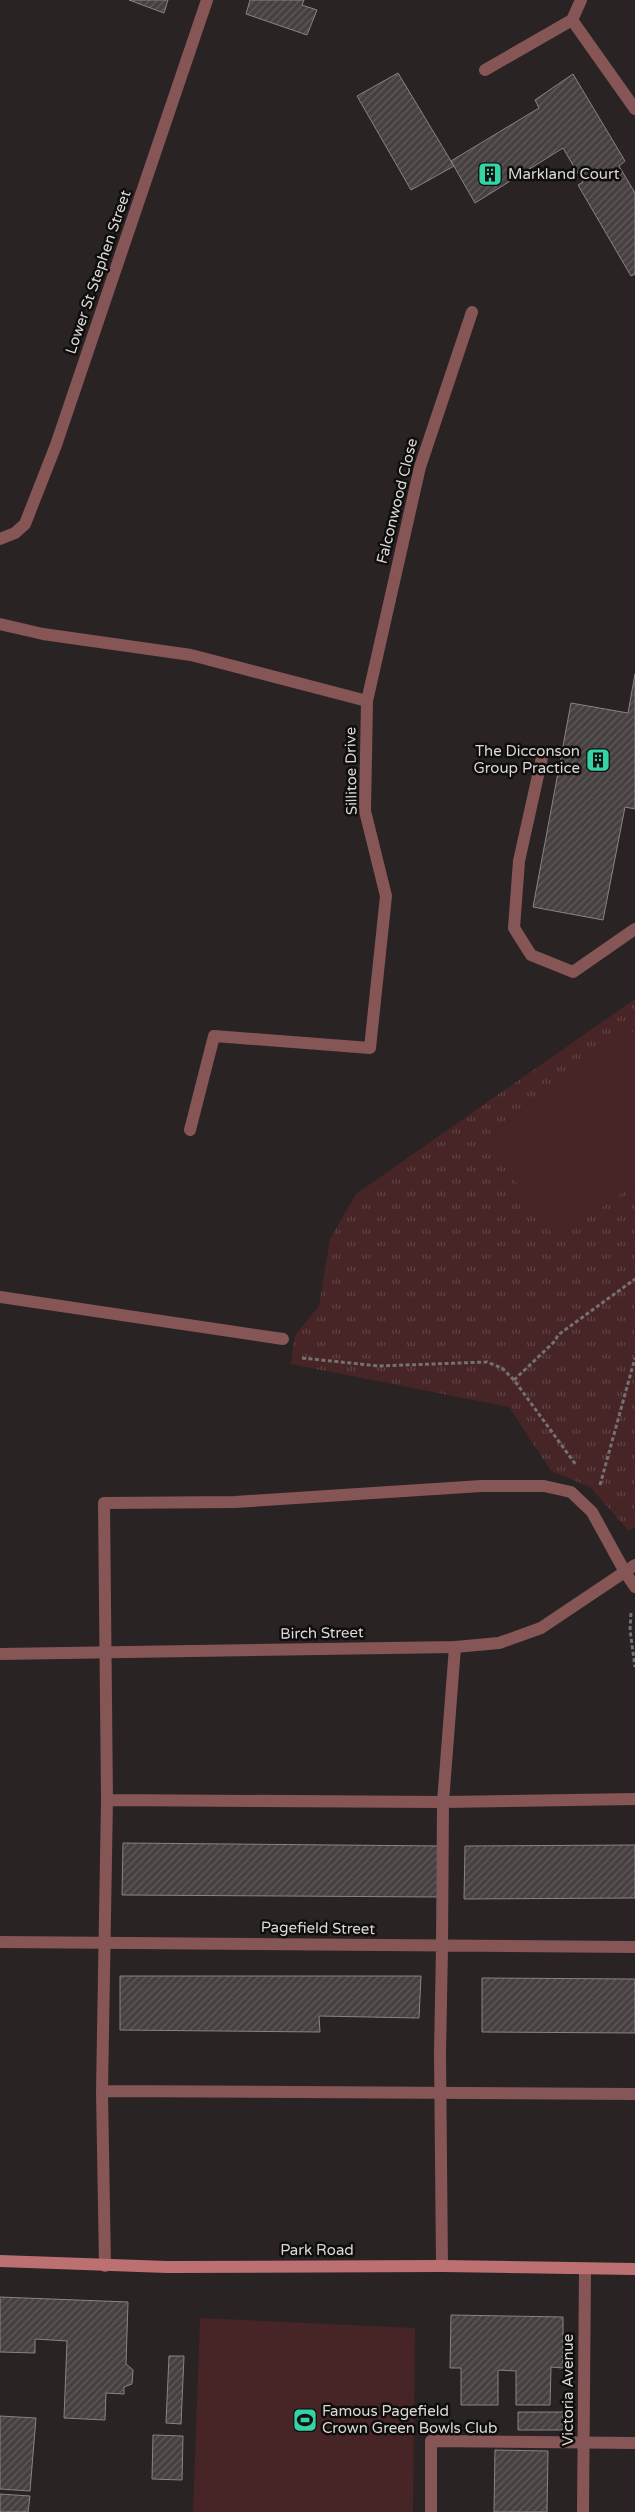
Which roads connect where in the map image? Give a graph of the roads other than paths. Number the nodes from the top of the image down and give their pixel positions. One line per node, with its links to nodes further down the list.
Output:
1 (207, 0): 7 (street, Lower St Stephen Street)
2 (581, 0): 3 (street)
3 (572, 20): 4 (street); 5 (street)
4 (485, 70)
5 (635, 109)
6 (472, 312): 9 (street, Falconwood Close)
7 (0, 539)
8 (0, 624): 9 (street)
9 (366, 702): 12 (street, Sillitoe Drive)
10 (542, 753): 11 (street)
11 (635, 929)
12 (190, 1130)
13 (0, 1297): 14 (street)
14 (279, 1338)
15 (630, 1569): 16 (street); 17 (street, Birch Street); 18 (street)
16 (634, 1585)
17 (455, 1647): 18 (street, Birch Street); 22 (street)
18 (104, 1652): 19 (street, Birch Street); 21 (street)
19 (0, 1654)
20 (635, 1799): 22 (street)
21 (107, 1800): 22 (street); 24 (street)
22 (444, 1802): 25 (street)
23 (0, 1942): 24 (street, Pagefield Street)
24 (104, 1942): 25 (street, Pagefield Street); 27 (street)
25 (442, 1946): 26 (street, Pagefield Street); 28 (street)
26 (635, 1947)
27 (102, 2091): 28 (street); 31 (street)
28 (440, 2093): 29 (street); 32 (street)
29 (635, 2094)
30 (0, 2261): 31 (main road, Park Road)
31 (105, 2266): 32 (main road, Park Road)
32 (442, 2266): 33 (main road, Park Road)
33 (585, 2269): 34 (main road, Park Road); 35 (street, Victoria Avenue)
34 (635, 2269)
35 (584, 2441): 36 (street); 37 (street); 38 (street, Victoria Avenue)
36 (635, 2443)
37 (431, 2512)
38 (583, 2512)

